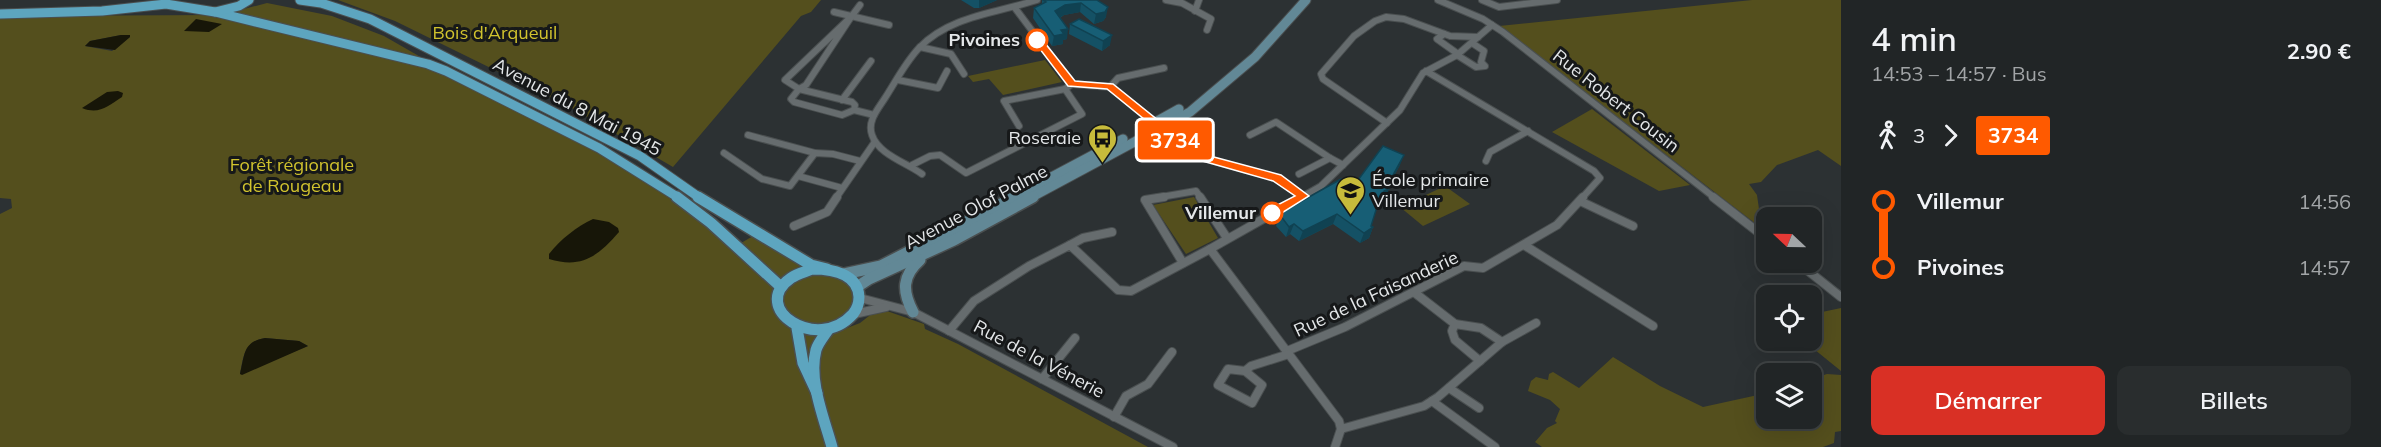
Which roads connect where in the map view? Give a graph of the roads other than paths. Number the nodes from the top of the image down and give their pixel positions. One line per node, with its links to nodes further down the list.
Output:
1 (249, 0): 15 (main road)
2 (300, 0): 70 (main road, Avenue du 8 Mai 1945)
3 (1037, 0): 13 (street)
4 (1166, 0): 14 (street)
5 (1199, 0): 14 (street)
6 (1298, 0): 42 (main road, Avenue Olof Palme)
7 (1306, 0): 42 (main road, Avenue Olof Palme)
8 (1440, 0): 20 (street, Rue Robert Cousin)
9 (1482, 0): 10 (street)
10 (1557, 0)
11 (191, 4): 15 (main road); 17 (main road)
12 (861, 5): 18 (street)
13 (1015, 8): 25 (street); 33 (street)
14 (1195, 11): 21 (street)
15 (215, 12): 73 (main road)
16 (834, 12): 18 (street)
17 (0, 14)
18 (851, 17): 19 (street); 35 (street); 35 (street)
19 (889, 25)
20 (1492, 25): 23 (street); 62 (street, Rue Robert Cousin)
21 (1207, 30)
22 (1444, 34): 23 (street); 26 (street); 40 (street)
23 (1478, 37): 24 (street)
24 (1472, 43): 26 (street); 26 (street)
25 (920, 47): 31 (street); 32 (street)
26 (1457, 55): 30 (street)
27 (871, 61): 37 (street)
28 (1164, 68): 34 (street)
29 (947, 71): 32 (street)
30 (1426, 71): 40 (street); 43 (street, Rue de la Faisanderie)
31 (964, 74)
32 (898, 80): 39 (street)
33 (1072, 84): 34 (street); 36 (street)
34 (1110, 87): 42 (street)
35 (799, 89): 37 (street); 38 (street)
36 (1065, 89): 41 (street); 52 (street)
37 (842, 100): 38 (street)
38 (854, 110): 39 (street)
39 (874, 115): 46 (street)
40 (1387, 123): 53 (street)
41 (1019, 126)
42 (1159, 126): 58 (street); 68 (main road, Avenue Olof Palme); 72 (main road, Avenue Olof Palme)
43 (1528, 130): 51 (street); 59 (street, Rue de la Faisanderie)
44 (748, 135): 48 (street)
45 (1250, 135): 49 (street)
46 (874, 143): 50 (street); 52 (street)
47 (724, 153): 56 (street)
48 (815, 153): 50 (street); 56 (street)
49 (1330, 158): 53 (street); 55 (street)
50 (860, 161): 57 (street)
51 (1486, 161)
52 (912, 165): 54 (street)
53 (1343, 165): 58 (street)
54 (922, 174)
55 (1299, 174)
56 (798, 176): 57 (street)
57 (842, 188): 60 (street)
58 (1303, 196): 64 (street)
59 (1580, 201): 61 (street); 66 (street, Rue de la Faisanderie)
60 (794, 226)
61 (1633, 226)
62 (1756, 230)
63 (1113, 232): 65 (street)
64 (1227, 238): 67 (street); 69 (street)
65 (1070, 245): 69 (street); 85 (street)
66 (1524, 245): 75 (street, Rue de la Faisanderie); 82 (street)
67 (1209, 249): 69 (street); 89 (street)
68 (928, 253): 74 (main road, Avenue Olof Palme); 78 (main road)
69 (1183, 263)
70 (827, 269): 72 (main road); 73 (main road)
71 (1811, 273): 76 (street)
72 (844, 274): 74 (main road)
73 (781, 287): 83 (main road)
74 (859, 292): 77 (street, Rue de la Vénerie); 79 (main road)
75 (1415, 293): 81 (street); 89 (street, Rue de la Faisanderie)
76 (1841, 297)
77 (888, 307): 78 (street, Rue de la Vénerie); 79 (street, Rue de la Vénerie)
78 (913, 312): 85 (street, Rue de la Vénerie)
79 (854, 314): 84 (main road)
80 (1536, 323): 87 (street)
81 (1455, 324): 87 (street); 90 (street)
82 (1653, 326)
83 (797, 328): 84 (main road); 94 (main road)
84 (828, 330): 94 (main road)
85 (949, 330): 92 (street, Rue de la Vénerie)
86 (1075, 338): 92 (street)
87 (1503, 342): 90 (street)
88 (1172, 352): 97 (street)
89 (1288, 353): 91 (street, Rue de la Faisanderie); 98 (street)
90 (1480, 361): 93 (street)
91 (1245, 370): 91 (street, Rue de la Faisanderie)
92 (1042, 380): 97 (street, Rue de la Vénerie)
93 (1449, 388): 95 (street); 96 (street)
94 (819, 396): 99 (main road)
95 (1432, 401): 98 (street); 102 (street)
96 (1479, 408)
97 (1114, 417): 100 (street, Rue de la Vénerie)
98 (1341, 429): 101 (street)
99 (832, 447)
100 (1173, 447)
101 (1335, 447)
102 (1495, 447)

